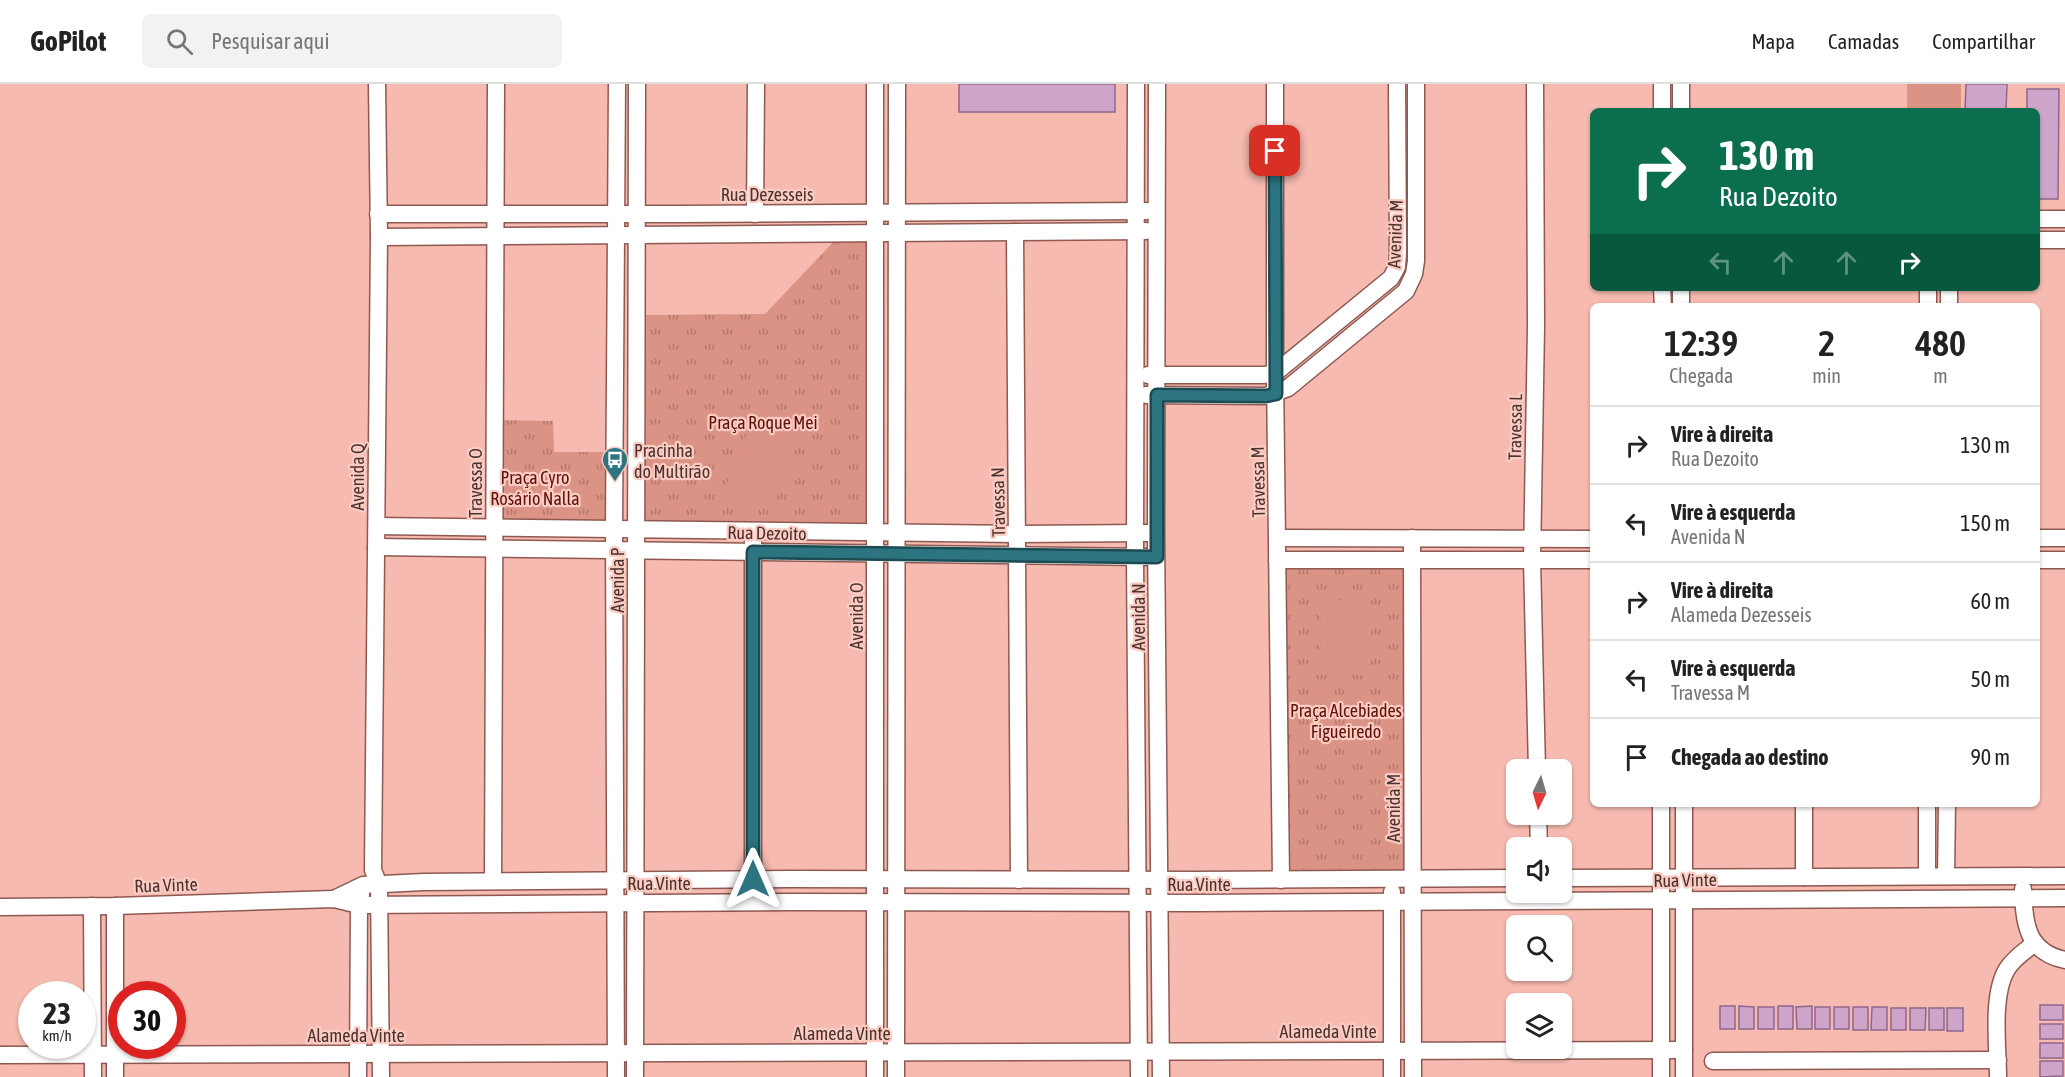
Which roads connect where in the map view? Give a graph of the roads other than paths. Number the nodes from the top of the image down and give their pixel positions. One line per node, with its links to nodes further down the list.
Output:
1 (378, 84): 22 (street, Avenida Q)
2 (496, 84): 23 (street, Travessa O)
3 (617, 84): 24 (street, Avenida P)
4 (637, 84): 25 (street, Avenida P)
5 (756, 84): 26 (street)
6 (875, 84): 20 (street, Avenida O)
7 (897, 84): 21 (street)
8 (1136, 84): 18 (street, Avenida N)
9 (1157, 84): 19 (street, Avenida N)
10 (1275, 84): 42 (street, Travessa M)
11 (1397, 84): 40 (street, Avenida M)
12 (1416, 84): 41 (street, Avenida M)
13 (1535, 84): 62 (street, Travessa L)
14 (1662, 84): 16 (street)
15 (1681, 84): 17 (street)
16 (1662, 108)
17 (1681, 108)
18 (1136, 211): 19 (street, Rua Dezesseis); 21 (street, Rua Dezesseis); 29 (street, Avenida N)
19 (1157, 211): 30 (street, Avenida N)
20 (876, 213): 21 (street, Rua Dezesseis); 26 (street, Rua Dezesseis); 32 (street, Avenida O)
21 (896, 213): 33 (street)
22 (378, 214): 23 (street, Rua Dezesseis); 37 (street, Avenida Q)
23 (496, 214): 24 (street, Rua Dezesseis); 36 (street, Travessa O)
24 (617, 214): 25 (street, Rua Dezesseis); 34 (street, Avenida P)
25 (637, 214): 26 (street, Rua Dezesseis); 35 (street, Avenida P)
26 (755, 214)
27 (2040, 219): 28 (street)
28 (2065, 219)
29 (1135, 231): 30 (street); 31 (street); 43 (street, Avenida N)
30 (1157, 231): 44 (street, Avenida N)
31 (1015, 232): 33 (street); 58 (street, Travessa N)
32 (876, 233): 33 (street); 35 (street); 55 (street, Avenida O)
33 (896, 233): 56 (street)
34 (616, 235): 35 (street); 36 (street); 49 (street, Avenida P)
35 (637, 235): 48 (street, Avenida P)
36 (495, 236): 37 (street); 51 (street, Travessa O)
37 (379, 237): 50 (street, Avenida Q)
38 (2040, 240): 39 (street)
39 (2065, 240)
40 (1396, 267): 41 (street); 42 (street, Avenida M)
41 (1414, 274): 45 (street, Avenida M)
42 (1275, 373): 44 (street); 45 (street, Travessa M)
43 (1136, 375): 44 (street); 46 (street, Avenida N)
44 (1156, 375): 47 (street, Avenida N)
45 (1276, 394): 47 (street); 60 (street, Travessa M)
46 (1136, 395): 47 (street); 59 (street, Avenida N)
47 (1157, 395): 57 (street, Avenida N)
48 (637, 406): 49 (street); 53 (street, Avenida P)
49 (615, 407): 52 (street, Avenida P)
50 (376, 526): 51 (street, Rua Dezoito); 66 (street, Avenida Q)
51 (494, 527): 52 (street, Rua Dezoito); 67 (street, Travessa O)
52 (614, 529): 53 (street, Rua Dezoito); 68 (street, Avenida P)
53 (637, 529): 54 (street, Rua Dezoito); 69 (street, Avenida P)
54 (754, 531): 55 (street, Rua Dezoito); 70 (street)
55 (876, 532): 56 (street, Rua Dezoito); 71 (street, Avenida O)
56 (896, 532): 58 (street, Rua Dezoito); 72 (street)
57 (1156, 533): 59 (street, Rua Dezoito); 75 (street, Avenida N)
58 (1017, 534): 59 (street, Rua Dezoito); 73 (street, Travessa N)
59 (1136, 534): 74 (street, Avenida N)
60 (1278, 538): 61 (street); 76 (street, Travessa M)
61 (1412, 538): 62 (street); 80 (street, Avenida M)
62 (1533, 538): 65 (street); 81 (street, Travessa L)
63 (2040, 538): 64 (street)
64 (2065, 538)
65 (1590, 539)
66 (376, 547): 67 (street, Rua Dezoito); 104 (street, Avenida Q)
67 (493, 548): 68 (street, Rua Dezoito); 111 (street, Travessa O)
68 (614, 550): 69 (street, Rua Dezoito); 82 (street, Avenida P)
69 (636, 550): 70 (street, Rua Dezoito); 83 (street, Avenida P)
70 (753, 552): 71 (street, Rua Dezoito); 99 (street)
71 (876, 554): 72 (street, Rua Dezoito); 100 (street, Avenida O)
72 (896, 554): 73 (street, Rua Dezoito); 101 (street)
73 (1018, 556): 74 (street, Rua Dezoito); 107 (street, Travessa N)
74 (1135, 557): 75 (street, Rua Dezoito); 108 (street, Avenida N)
75 (1157, 557): 109 (street, Avenida N)
76 (1277, 560): 80 (street); 110 (street, Travessa M)
77 (1590, 560): 81 (street)
78 (2040, 560): 79 (street)
79 (2065, 560)
80 (1411, 561): 81 (street); 103 (street, Avenida M)
81 (1532, 561): 84 (street, Travessa L)
82 (615, 655): 83 (street); 105 (street, Avenida P)
83 (636, 656): 106 (street, Avenida P)
84 (1537, 759)
85 (1661, 807): 97 (street)
86 (1684, 807): 98 (street)
87 (1804, 807): 94 (street)
88 (1927, 807): 90 (street)
89 (1947, 807): 91 (street)
90 (1927, 876): 91 (street, Rua Vinte); 94 (street, Rua Vinte)
91 (1946, 876): 92 (street, Rua Vinte)
92 (2023, 876): 93 (street, Rua Vinte); 112 (street)
93 (2065, 876)
94 (1804, 877): 98 (street, Rua Vinte)
95 (1506, 878): 103 (street, Rua Vinte)
96 (1572, 878): 97 (street, Rua Vinte)
97 (1661, 878): 98 (street, Rua Vinte); 115 (street)
98 (1685, 878): 116 (street)
99 (753, 879): 100 (street, Rua Vinte); 106 (street, Rua Vinte)
100 (874, 879): 101 (street, Rua Vinte); 117 (street, Avenida O)
101 (896, 879): 107 (street, Rua Vinte); 118 (street)
102 (1392, 879): 103 (street, Rua Vinte); 110 (street, Rua Vinte); 119 (street)
103 (1413, 879): 120 (street, Avenida M)
104 (372, 880): 111 (street, Rua Vinte); 114 (street, Rua Vinte); 125 (street, Avenida Q); 126 (street, Avenida Q)
105 (615, 880): 106 (street, Rua Vinte); 111 (street, Rua Vinte); 121 (street, Avenida P)
106 (634, 880): 122 (street, Avenida P)
107 (1019, 880): 108 (street, Rua Vinte)
108 (1138, 880): 109 (street, Rua Vinte); 123 (street, Avenida N)
109 (1160, 880): 110 (street, Rua Vinte); 124 (street, Avenida N)
110 (1281, 880)
111 (493, 881)
112 (2024, 898): 113 (street, Rua Vinte); 116 (street, Rua Vinte); 130 (street)
113 (2065, 898)
114 (334, 899): 125 (street, Rua Vinte); 128 (street, Rua Vinte)
115 (1661, 900): 116 (street, Rua Vinte); 120 (street, Rua Vinte); 136 (street)
116 (1685, 900): 137 (street)
117 (874, 902): 118 (street, Rua Vinte); 122 (street, Rua Vinte); 140 (street, Avenida O)
118 (896, 902): 123 (street, Rua Vinte); 141 (street)
119 (1392, 902): 120 (street, Rua Vinte); 124 (street, Rua Vinte); 134 (street)
120 (1413, 902): 135 (street, Avenida M)
121 (615, 903): 122 (street, Rua Vinte); 126 (street, Rua Vinte); 142 (street, Avenida P)
122 (634, 903): 143 (street, Avenida P)
123 (1138, 903): 124 (street, Rua Vinte); 138 (street, Avenida N)
124 (1160, 903): 139 (street, Avenida N)
125 (359, 905): 126 (street, Rua Vinte); 144 (street, Avenida Q)
126 (380, 905): 145 (street, Avenida Q)
127 (92, 906): 128 (street, Rua Vinte); 129 (street, Rua Vinte); 132 (street)
128 (115, 906): 133 (street)
129 (0, 907)
130 (2035, 943): 131 (street); 152 (street)
131 (2065, 960)
132 (93, 981)
133 (115, 981)
134 (1392, 1050): 135 (street, Alameda Vinte); 139 (street, Alameda Vinte); 163 (street)
135 (1413, 1050): 136 (street, Alameda Vinte); 164 (street, Avenida M)
136 (1661, 1050): 137 (street, Alameda Vinte); 165 (street)
137 (1684, 1050): 166 (street)
138 (1139, 1051): 139 (street, Alameda Vinte); 141 (street, Alameda Vinte); 161 (street, Avenida N)
139 (1161, 1051): 162 (street, Avenida N)
140 (875, 1052): 141 (street, Alameda Vinte); 143 (street, Alameda Vinte); 159 (street, Avenida O)
141 (896, 1052): 160 (street)
142 (616, 1053): 143 (street, Alameda Vinte); 145 (street, Alameda Vinte); 157 (street, Avenida P)
143 (635, 1053): 158 (street, Avenida P)
144 (358, 1054): 145 (street, Alameda Vinte); 146 (street, Alameda Vinte); 155 (street, Avenida Q)
145 (381, 1054): 156 (street, Avenida Q)
146 (186, 1055)
147 (0, 1056): 148 (street, Alameda Vinte)
148 (18, 1056)
149 (93, 1059): 153 (street)
150 (115, 1059): 154 (street)
151 (1713, 1061): 152 (street)
152 (1998, 1069)
153 (93, 1077)
154 (115, 1077)
155 (358, 1077)
156 (381, 1077)
157 (616, 1077)
158 (635, 1077)
159 (875, 1077)
160 (896, 1077)
161 (1139, 1077)
162 (1161, 1077)
163 (1392, 1077)
164 (1413, 1077)
165 (1661, 1077)
166 (1684, 1077)

